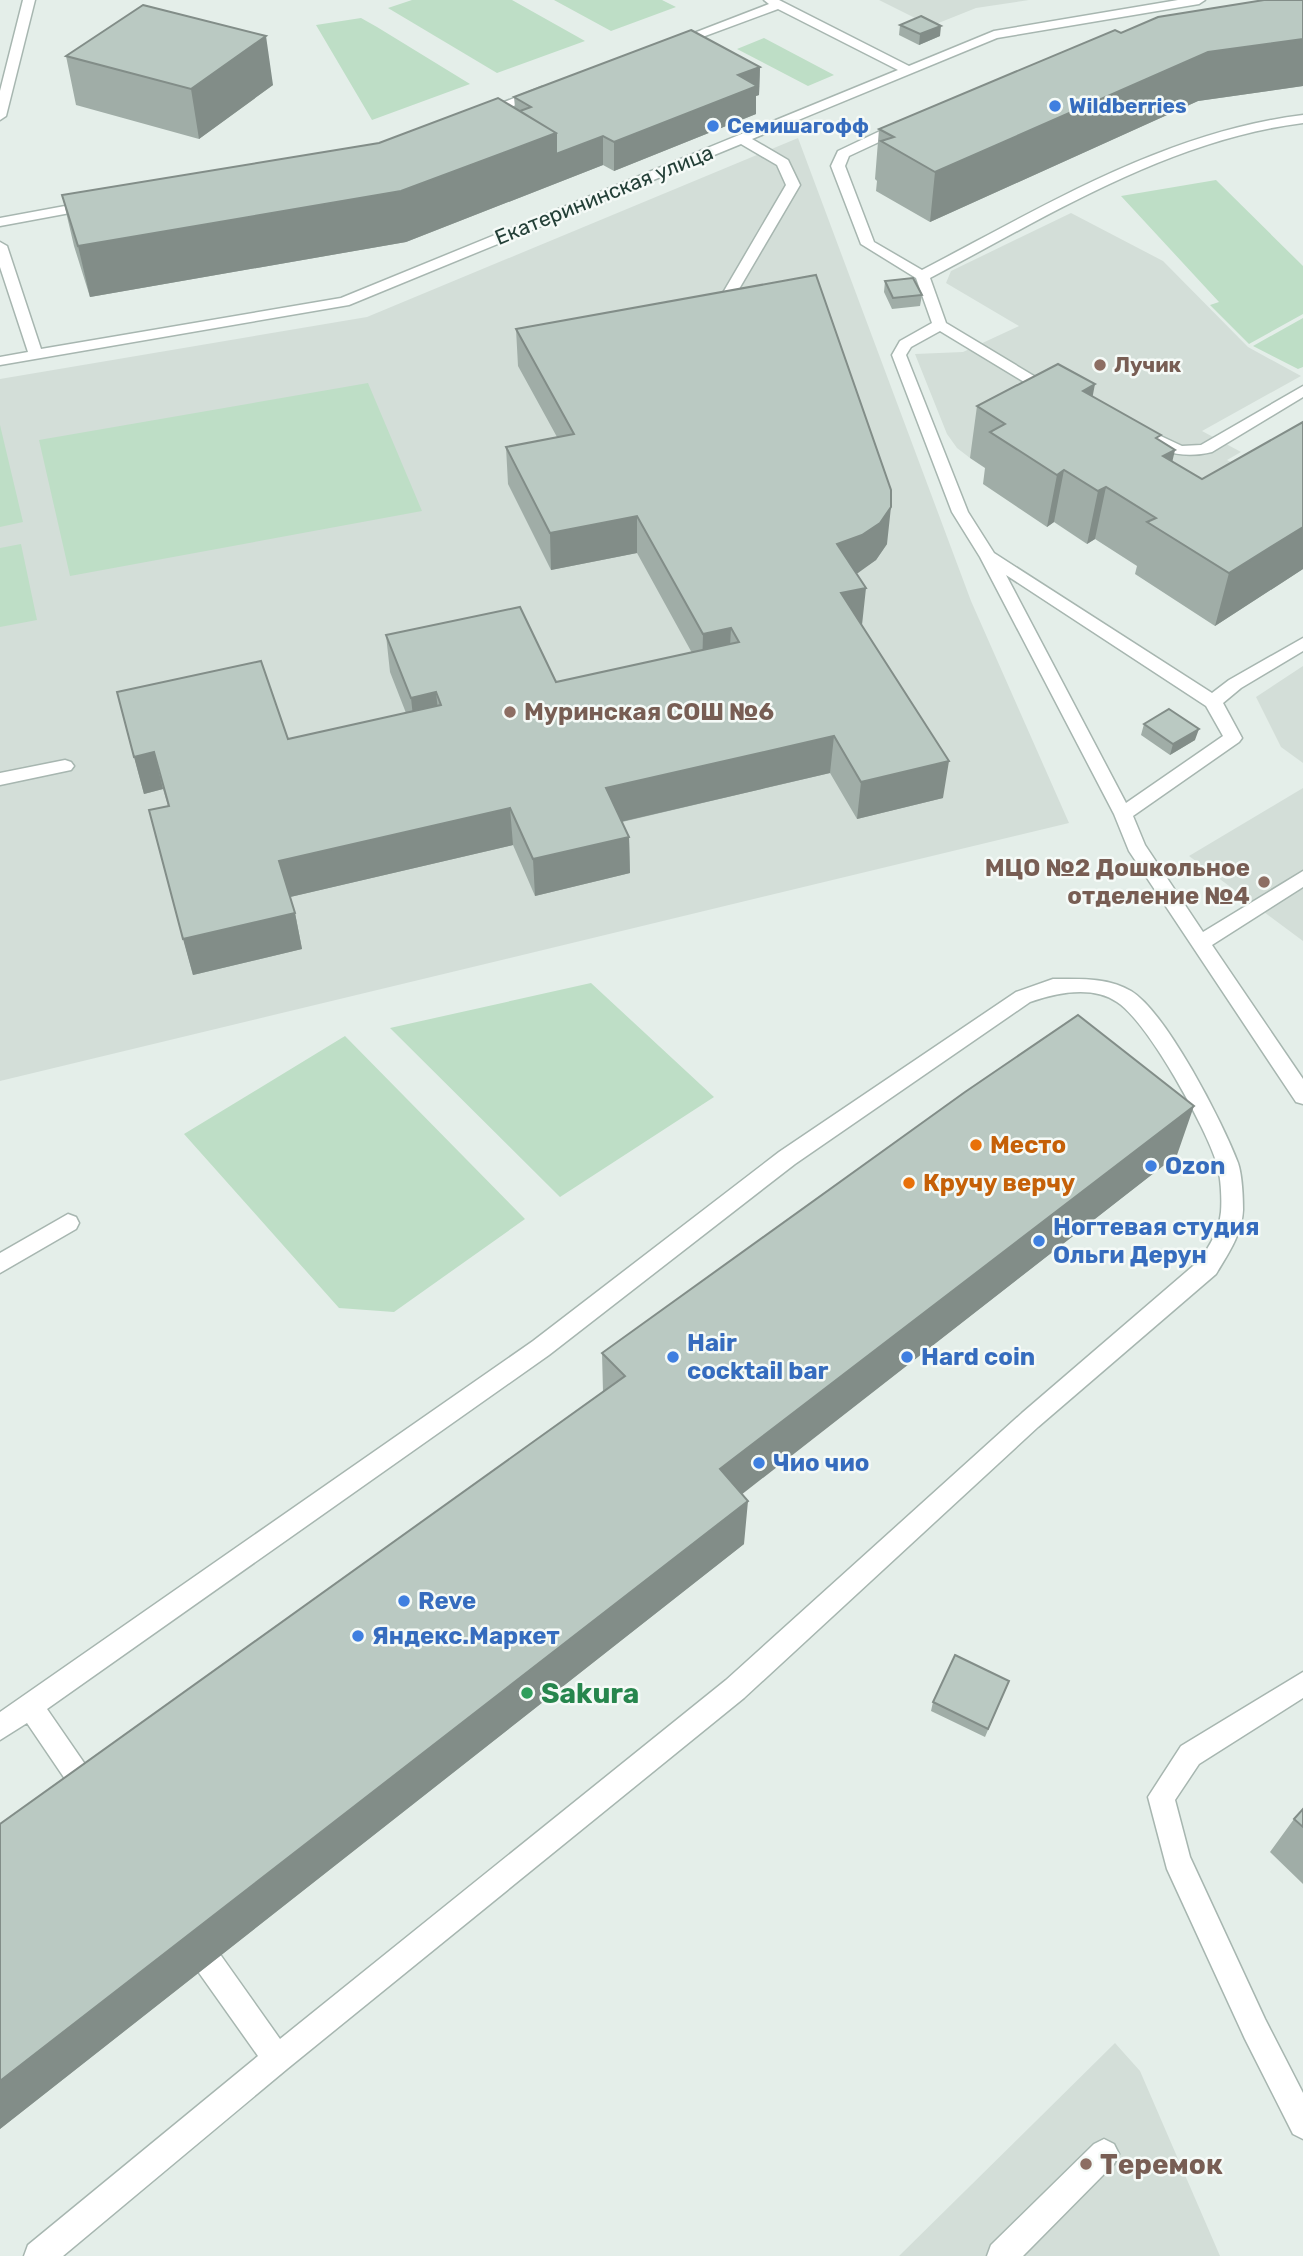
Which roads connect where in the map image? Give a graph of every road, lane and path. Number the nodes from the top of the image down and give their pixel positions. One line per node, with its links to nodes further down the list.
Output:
1 (29, 0): 7 (street)
2 (1199, 0): 5 (street, Екатерининская улица)
3 (774, 2): 4 (street); 5 (street)
4 (659, 49)
5 (908, 70): 11 (street, Екатерининская улица)
6 (556, 86): 8 (street)
7 (0, 116)
8 (466, 119)
9 (918, 119): 15 (street)
10 (1303, 119): 15 (street)
11 (741, 139): 16 (street); 18 (street, Екатерининская улица)
12 (106, 203): 13 (street)
13 (0, 222)
14 (0, 246): 18 (street)
15 (922, 275): 17 (street)
16 (724, 303)
17 (940, 325): 21 (street); 23 (street)
18 (36, 355): 19 (street, Екатерининская улица)
19 (0, 361)
20 (1303, 390): 22 (street)
21 (1077, 396)
22 (1135, 427)
23 (988, 557): 25 (street); 28 (street)
24 (1303, 643): 25 (street)
25 (1213, 702): 28 (street)
26 (65, 766): 27 (street)
27 (0, 779)
28 (1123, 814): 30 (street)
29 (1303, 878): 30 (street)
30 (1200, 943): 31 (street)
31 (1303, 1096)
32 (68, 1223): 33 (street)
33 (0, 1264)
34 (1303, 1684): 40 (street)
35 (30, 1706): 36 (street); 37 (street); 39 (street)
36 (0, 1727)
37 (98, 1806)
38 (207, 1960): 39 (street)
39 (277, 2059): 42 (street)
40 (1302, 2125)
41 (1104, 2154): 43 (street)
42 (39, 2256)
43 (1002, 2256)

